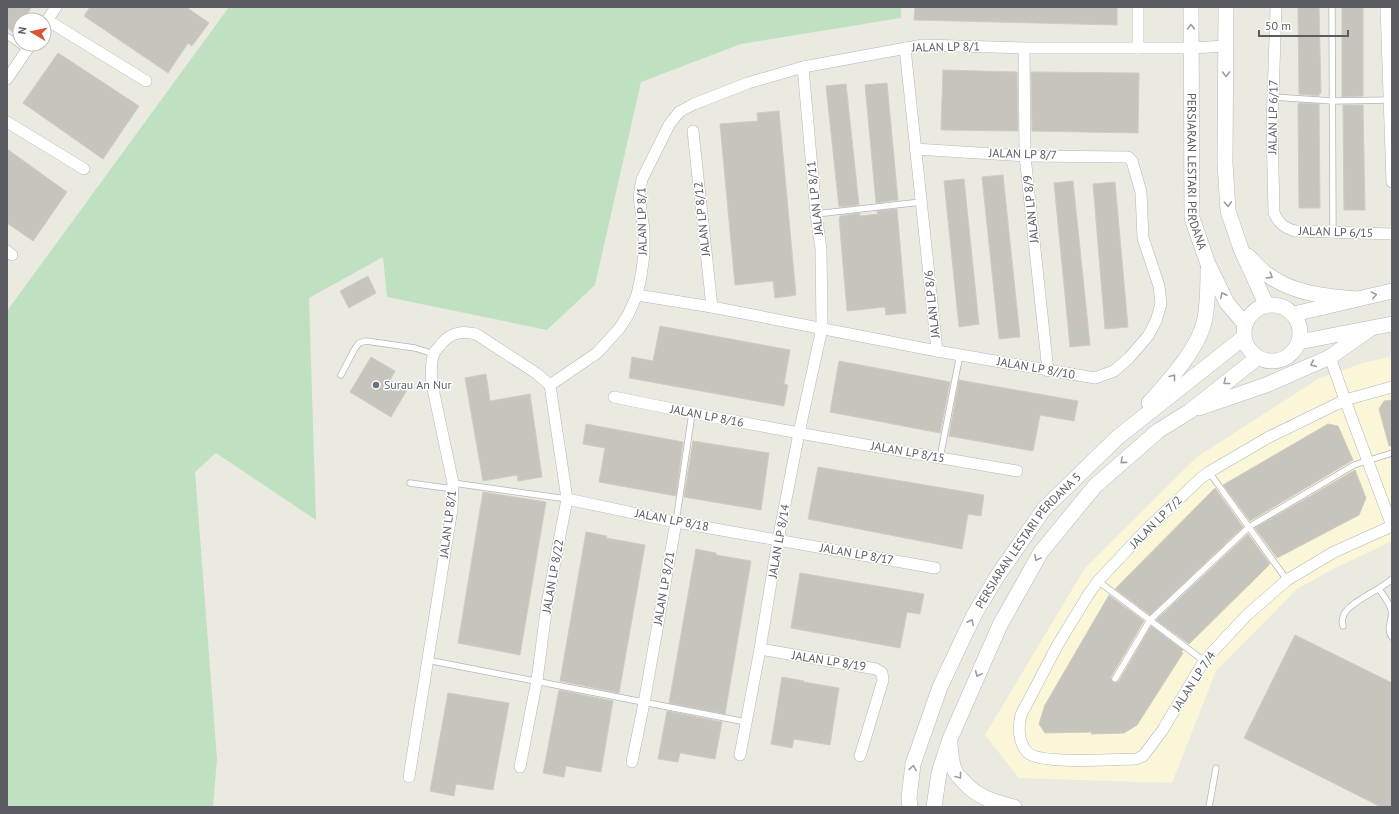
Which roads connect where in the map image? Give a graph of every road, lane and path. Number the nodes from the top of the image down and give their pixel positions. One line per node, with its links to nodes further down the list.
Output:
1 (1138, 7): 11 (street)
2 (1191, 7): 12 (main road, PERSIARAN LESTARI PERDANA, one-way to 2)
3 (1226, 7): 8 (main road)
4 (1276, 7): 17 (street, JALAN LP 6/17)
5 (1332, 7): 19 (lane)
6 (1386, 7): 18 (street)
7 (52, 27): 16 (street)
8 (1226, 46): 12 (street, JALAN LP 8/1); 32 (main road, one-way to 32)
9 (905, 48): 10 (street, JALAN LP 8/1); 14 (street, JALAN LP 8/1); 22 (street, JALAN LP 8/6)
10 (1024, 48): 11 (street, JALAN LP 8/1); 23 (street, JALAN LP 8/9)
11 (1138, 48): 12 (street, JALAN LP 8/1)
12 (1191, 48): 33 (main road, PERSIARAN LESTARI PERDANA)
13 (26, 52): 15 (street)
14 (803, 67): 28 (street, JALAN LP 8/11); 35 (street, JALAN LP 8/1)
15 (7, 79)
16 (146, 82)
17 (1273, 97): 19 (lane); 29 (street, JALAN LP 6/17)
18 (1389, 100): 19 (lane); 26 (street)
19 (1333, 101): 30 (lane)
20 (7, 122): 25 (street)
21 (693, 131): 38 (street, JALAN LP 8/12)
22 (915, 150): 23 (street, JALAN LP 8/7); 27 (street, JALAN LP 8/6)
23 (1025, 156): 24 (street, JALAN LP 8/7); 51 (street, JALAN LP 8/9)
24 (1130, 158): 51 (street, JALAN LP 8//10)
25 (84, 169)
26 (1392, 182)
27 (921, 202): 28 (lane); 46 (street, JALAN LP 8/6)
28 (816, 214): 42 (street, JALAN LP 8/11)
29 (1282, 225): 30 (street, JALAN LP 6/15)
30 (1333, 233): 31 (street, JALAN LP 6/15)
31 (1392, 234)
32 (1242, 249): 36 (main road, one-way to 36); 37 (main road)
33 (1208, 264): 40 (main road, PERSIARAN LESTARI PERDANA, one-way to 33); 60 (main road, one-way to 33)
34 (1392, 291): 36 (main road, one-way to 34)
35 (637, 295): 38 (street, JALAN LP 8/6); 53 (street, JALAN LP 8/1)
36 (1356, 299): 39 (main road)
37 (1266, 304): 39 (main road); 40 (main road)
38 (712, 307): 42 (street, JALAN LP 8/6)
39 (1294, 314): 45 (main road)
40 (1244, 323): 44 (main road)
41 (1392, 324): 43 (main road)
42 (822, 328): 46 (street, JALAN LP 8/6); 59 (street, JALAN LP 8/14)
43 (1370, 329): 45 (main road); 49 (main road)
44 (1243, 338): 50 (main road); 60 (main road, PERSIARAN LESTARI PERDANA 5)
45 (1299, 342): 50 (main road)
46 (937, 351): 48 (street, JALAN LP 8//10)
47 (434, 354): 52 (lane); 53 (street); 67 (street, JALAN LP 8/1)
48 (960, 354): 51 (street, JALAN LP 8//10); 62 (lane)
49 (1330, 357): 56 (street); 57 (main road, one-way to 57)
50 (1257, 358): 57 (main road, PERSIARAN LESTARI PERDANA 5, one-way to 57)
51 (1048, 371)
52 (341, 375)
53 (550, 385): 68 (street, JALAN LP 8/22)
54 (1392, 387): 56 (street, JALAN LP 7/2)
55 (614, 397): 58 (street, JALAN LP 8/16)
56 (1344, 400): 63 (street); 65 (street, JALAN LP 7/2)
57 (1190, 411): 88 (main road, PERSIARAN LESTARI PERDANA 5, one-way to 88)
58 (692, 413): 59 (street, JALAN LP 8/16); 69 (lane, JALAN LP 8/21)
59 (799, 434): 62 (street, JALAN LP 8/15); 72 (street, JALAN LP 8/14)
60 (1118, 436): 96 (main road, PERSIARAN LESTARI PERDANA 5, one-way to 60)
61 (1392, 453): 63 (lane)
62 (940, 458): 64 (street, JALAN LP 8/15)
63 (1368, 461): 70 (street); 71 (lane)
64 (1017, 471)
65 (1209, 472): 71 (lane); 76 (street, JALAN LP 7/2)
66 (410, 483): 67 (lane)
67 (454, 486): 68 (lane); 82 (street, JALAN LP 8/1)
68 (567, 499): 69 (street, JALAN LP 8/18); 85 (street, JALAN LP 8/22)
69 (676, 522): 72 (street, JALAN LP 8/18); 86 (street, JALAN LP 8/21)
70 (1392, 526): 75 (street, JALAN LP 7/4)
71 (1249, 527): 75 (lane); 78 (lane)
72 (778, 540): 73 (street, JALAN LP 8/17); 81 (street, JALAN LP 8/14)
73 (935, 568)
74 (1392, 579): 77 (lane)
75 (1287, 580): 83 (street, JALAN LP 7/4)
76 (1098, 581): 78 (lane); 89 (street, JALAN LP 7/2)
77 (1379, 589): 79 (lane); 80 (lane)
78 (1150, 620): 83 (lane); 84 (lane)
79 (1343, 626)
80 (1392, 637)
81 (760, 649): 87 (street, JALAN LP 8/14); 91 (street, JALAN LP 8/19)
82 (427, 660): 85 (lane); 95 (street, JALAN LP 8/1)
83 (1204, 661): 89 (street, JALAN LP 7/4)
84 (1115, 679)
85 (537, 680): 86 (lane); 93 (street, JALAN LP 8/22)
86 (644, 703): 87 (lane); 92 (street, JALAN LP 8/21)
87 (746, 722): 90 (street, JALAN LP 8/14)
88 (950, 739): 97 (main road, PERSIARAN LESTARI PERDANA 5); 98 (main road, one-way to 98)
89 (1028, 752)
90 (740, 755)
91 (860, 756)
92 (632, 762)
93 (520, 767)
94 (1216, 768): 99 (lane)
95 (409, 777)
96 (910, 807)
97 (934, 807)
98 (1014, 807)
99 (1209, 807)

